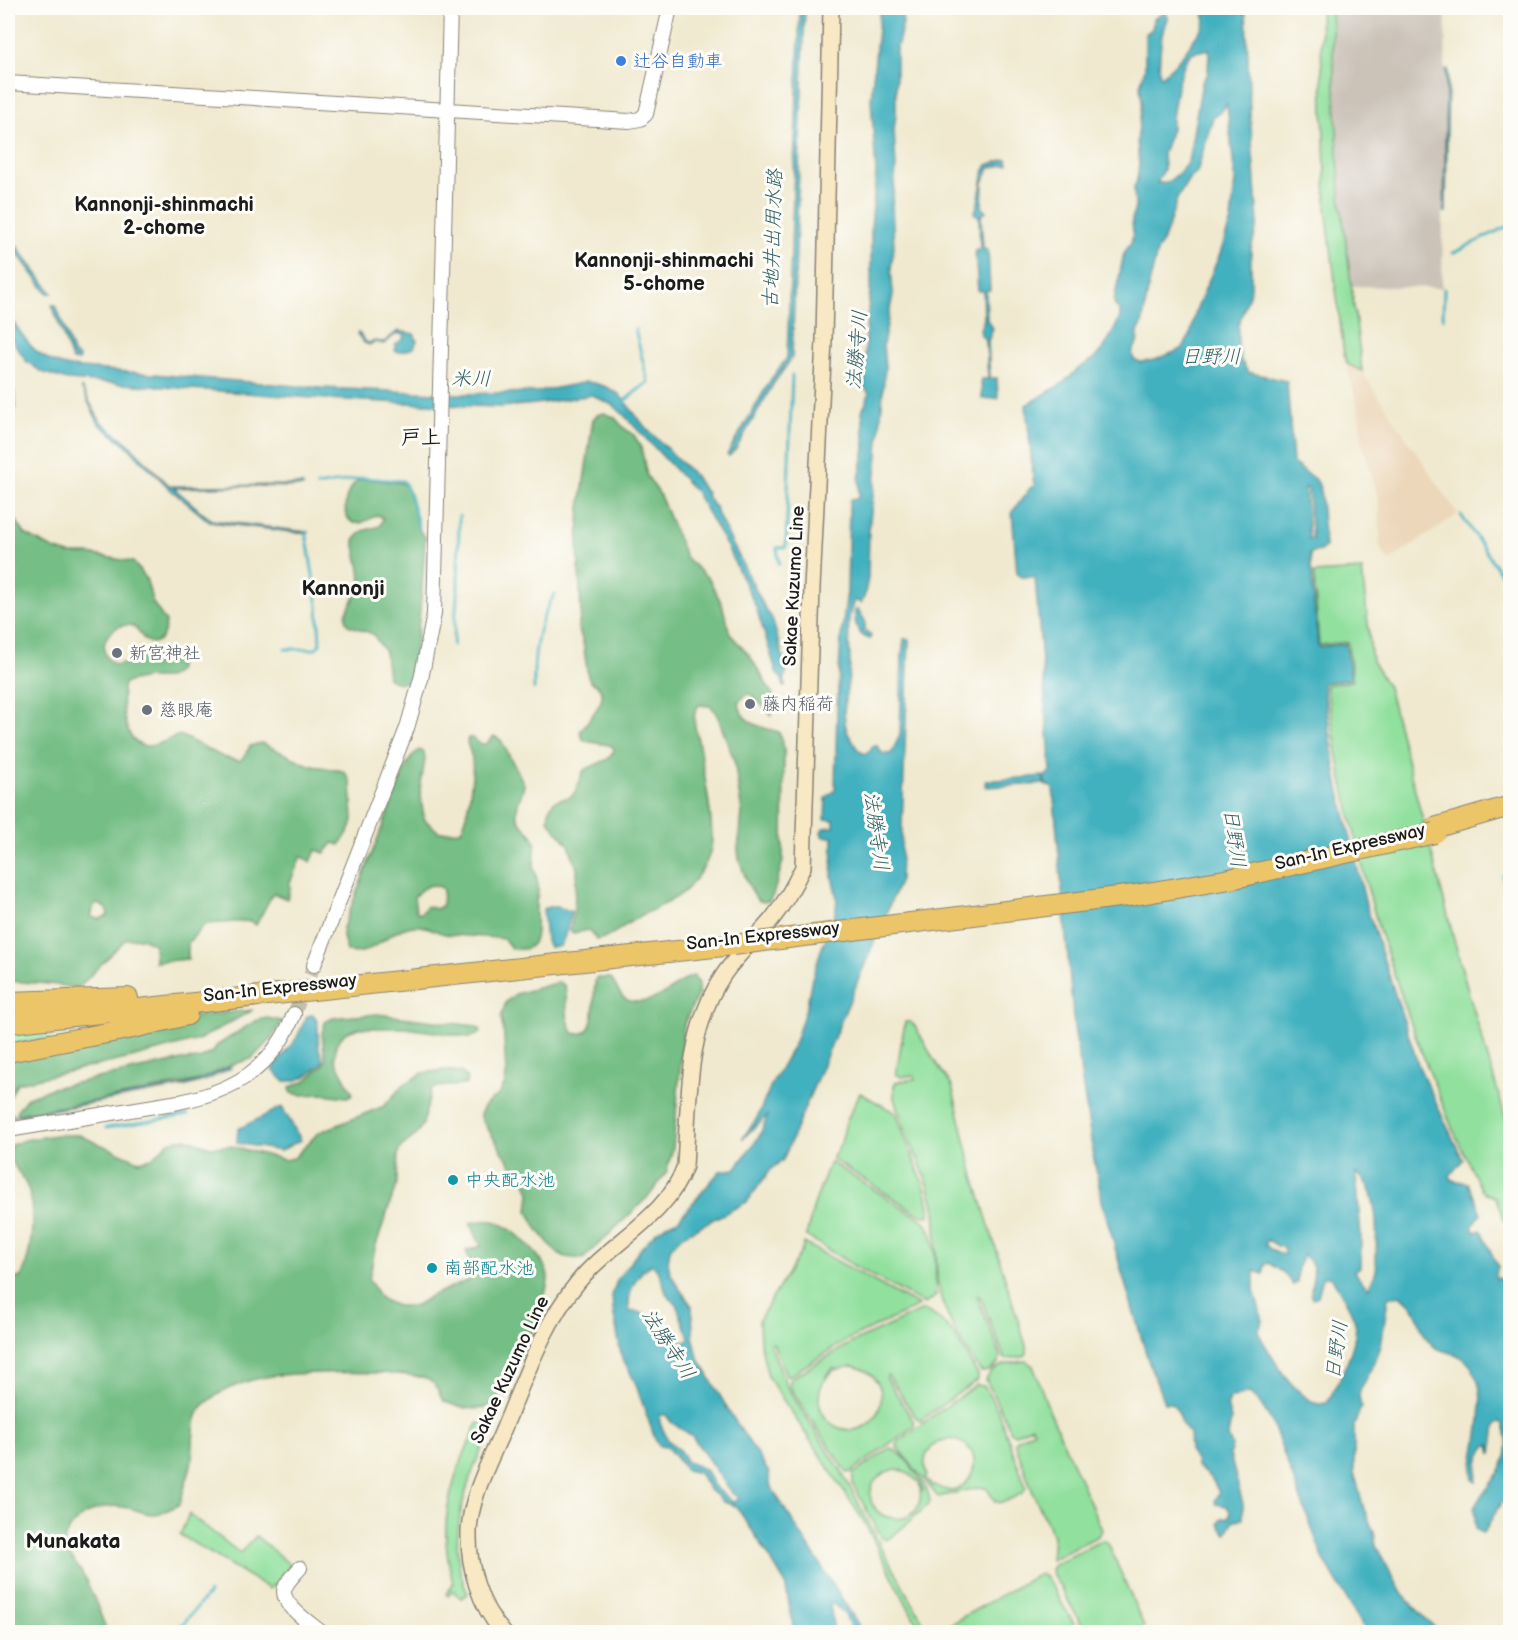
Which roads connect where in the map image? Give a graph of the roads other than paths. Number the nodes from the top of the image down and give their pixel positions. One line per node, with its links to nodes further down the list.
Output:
1 (450, 8): 5 (street)
2 (670, 8): 5 (street)
3 (831, 8): 21 (main road, Sakae Kuzumo Line)
4 (8, 83): 5 (street)
5 (447, 110): 10 (street)
6 (1510, 806): 8 (highway, San-In Expressway)
7 (1510, 811): 8 (highway, San-In Expressway)
8 (1434, 830): 9 (highway, San-In Expressway, bridge)
9 (541, 963): 11 (highway, San-In Expressway); 12 (highway, San-In Expressway)
10 (314, 966)
11 (385, 983): 16 (highway, San-In Expressway); 17 (highway)
12 (278, 988): 13 (highway); 15 (highway, San-In Expressway)
13 (8, 1002)
14 (294, 1014): 18 (street)
15 (8, 1018)
16 (8, 1023)
17 (8, 1052)
18 (8, 1130)
19 (300, 1568): 20 (street)
20 (321, 1632)
21 (503, 1632)

